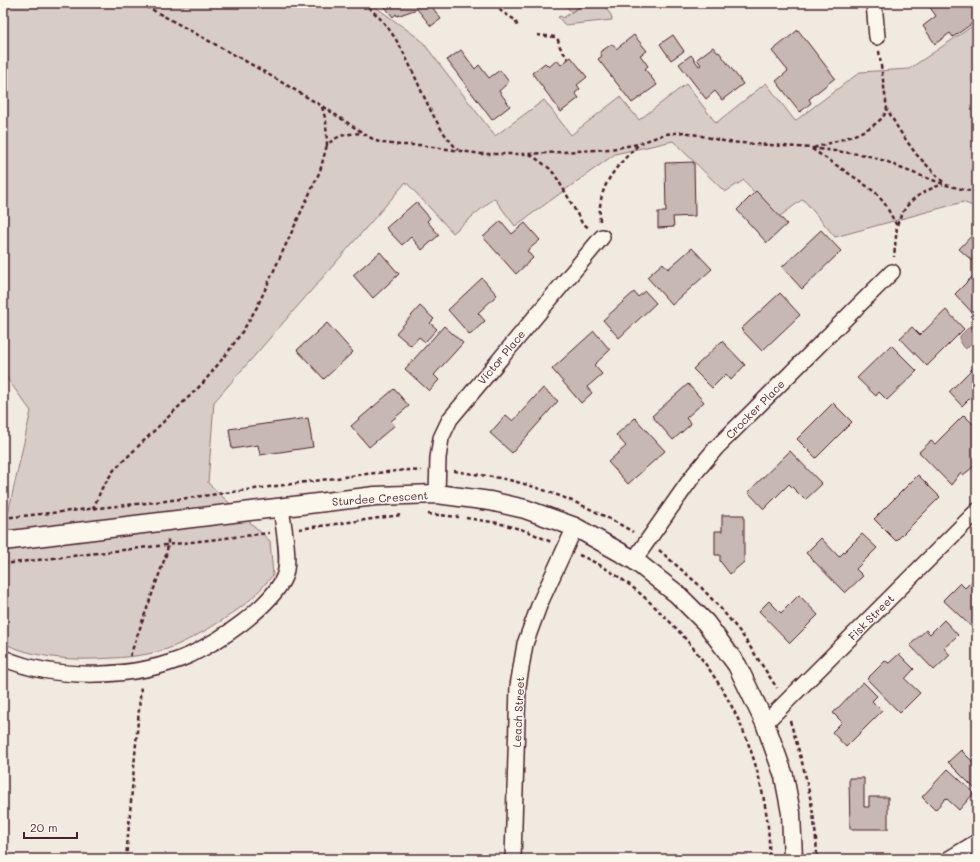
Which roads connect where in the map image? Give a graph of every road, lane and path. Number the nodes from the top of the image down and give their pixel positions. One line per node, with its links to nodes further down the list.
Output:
1 (140, 3): 11 (path)
2 (362, 3): 17 (path)
3 (496, 3): 7 (path)
4 (578, 3): 6 (path)
5 (874, 3): 9 (street)
6 (580, 7)
7 (518, 27)
8 (537, 35): 10 (path)
9 (877, 37): 12 (path)
10 (568, 59)
11 (322, 106): 13 (path); 15 (path)
12 (887, 109): 16 (path); 20 (path)
13 (363, 133): 15 (path); 17 (path)
14 (638, 144): 16 (path); 18 (path); 23 (path)
15 (327, 145): 27 (path)
16 (811, 148): 19 (path); 22 (path)
17 (459, 151): 18 (path)
18 (530, 154): 23 (path)
19 (942, 184): 20 (path); 22 (path)
20 (946, 185): 21 (path)
21 (977, 193)
22 (897, 226): 24 (path)
23 (602, 237): 25 (street, Victor Place)
24 (892, 272): 36 (street, Crocker Place)
25 (437, 471): 26 (street, Victor Place); 27 (path); 36 (path)
26 (437, 494): 28 (street, Sturdee Crescent); 33 (street, Sturdee Crescent)
27 (93, 508): 32 (path)
28 (281, 508): 34 (street); 35 (street, Sturdee Crescent)
29 (977, 511): 43 (street, Fisk Street)
30 (424, 513): 38 (path)
31 (408, 514): 34 (path)
32 (3, 518)
33 (575, 527): 38 (street, Leach Street); 39 (street, Sturdee Crescent)
34 (284, 530): 37 (path); 42 (street)
35 (3, 541)
36 (647, 542): 39 (street, Crocker Place); 43 (path)
37 (168, 545): 40 (path); 42 (path)
38 (565, 549): 47 (street, Leach Street); 48 (path)
39 (634, 560): 44 (street, Sturdee Crescent)
40 (3, 564)
41 (3, 658): 42 (street)
42 (132, 672): 46 (path)
43 (784, 704): 44 (street, Fisk Street); 50 (path)
44 (765, 723): 49 (street, Sturdee Crescent)
45 (977, 842): 51 (street)
46 (126, 859)
47 (513, 859)
48 (769, 859)
49 (793, 859)
50 (817, 859)
51 (949, 859)

